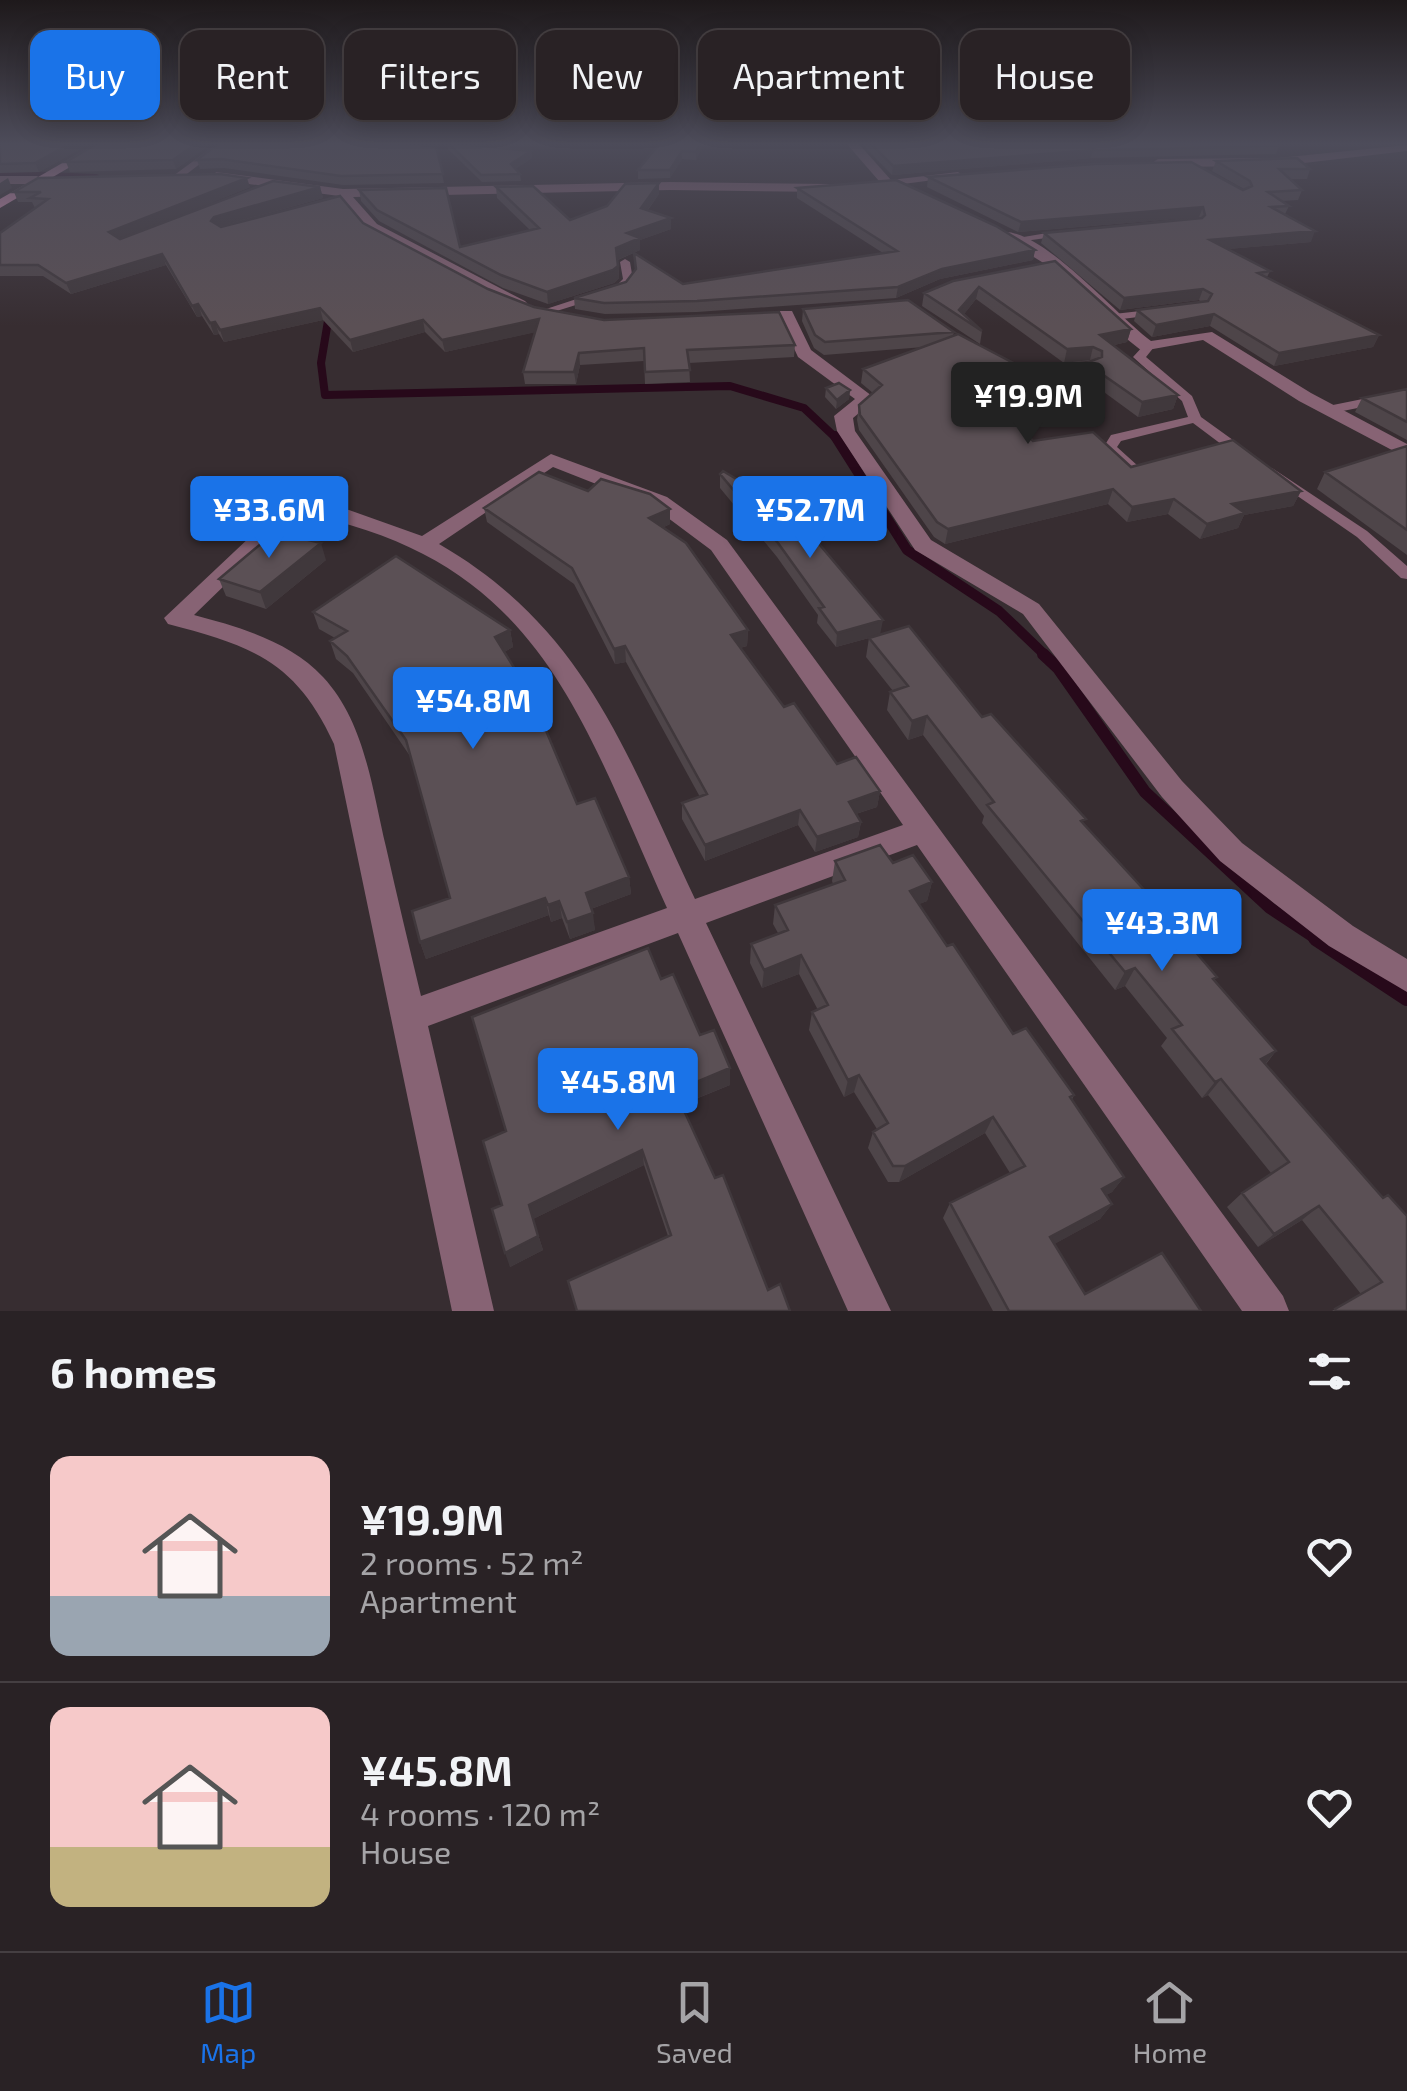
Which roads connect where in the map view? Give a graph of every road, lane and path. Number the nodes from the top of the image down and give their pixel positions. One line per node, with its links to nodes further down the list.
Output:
1 (352, 204): 9 (street)
2 (987, 224): 4 (street)
3 (1074, 232): 4 (lane)
4 (1016, 239): 6 (street)
5 (625, 262): 9 (lane)
6 (1055, 264): 7 (street); 11 (street)
7 (1036, 267)
8 (1165, 311): 11 (lane)
9 (544, 312): 12 (street)
10 (786, 314): 25 (street)
11 (1114, 317): 13 (street)
12 (571, 320)
13 (1148, 347): 17 (street); 18 (lane)
14 (993, 360): 15 (lane)
15 (1090, 368)
16 (1407, 394): 17 (lane)
17 (1328, 410): 19 (street)
18 (1196, 419): 20 (lane); 22 (lane)
19 (1407, 452)
20 (1136, 473)
21 (425, 544): 23 (street); 24 (street); 26 (street)
22 (1407, 574)
23 (920, 831): 24 (street); 29 (street)
24 (687, 916): 26 (street); 28 (street)
25 (1407, 977)
26 (409, 1016): 27 (street)
27 (473, 1311)
28 (870, 1311)
29 (1268, 1311)

